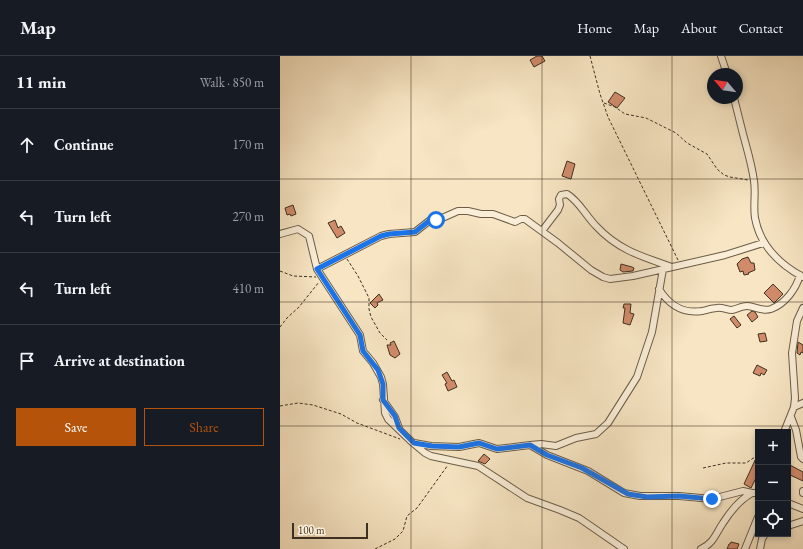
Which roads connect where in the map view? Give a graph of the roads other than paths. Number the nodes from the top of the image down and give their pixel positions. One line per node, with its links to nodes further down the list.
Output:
1 (721, 56): 2 (street)
2 (725, 68)
3 (736, 104): 6 (street)
4 (542, 231): 7 (street); 8 (street); 9 (street)
5 (280, 234): 8 (street)
6 (763, 243): 7 (street); 10 (street)
7 (673, 267): 9 (street)
8 (317, 269): 17 (street)
9 (662, 269): 11 (street)
10 (801, 276): 11 (street)
11 (659, 289): 18 (street)
12 (803, 308): 14 (street)
13 (803, 403): 14 (street)
14 (794, 407): 15 (street)
15 (791, 417): 16 (street); 19 (street)
16 (785, 429)
17 (414, 443): 18 (street); 27 (street)
18 (530, 445): 20 (street)
19 (803, 460)
20 (755, 493): 28 (street)
21 (791, 504): 22 (street)
22 (803, 509)
23 (803, 521): 25 (street)
24 (755, 524): 29 (street)
25 (791, 525)
26 (763, 537): 30 (street)
27 (624, 549)
28 (701, 549)
29 (745, 549)
30 (760, 549)

